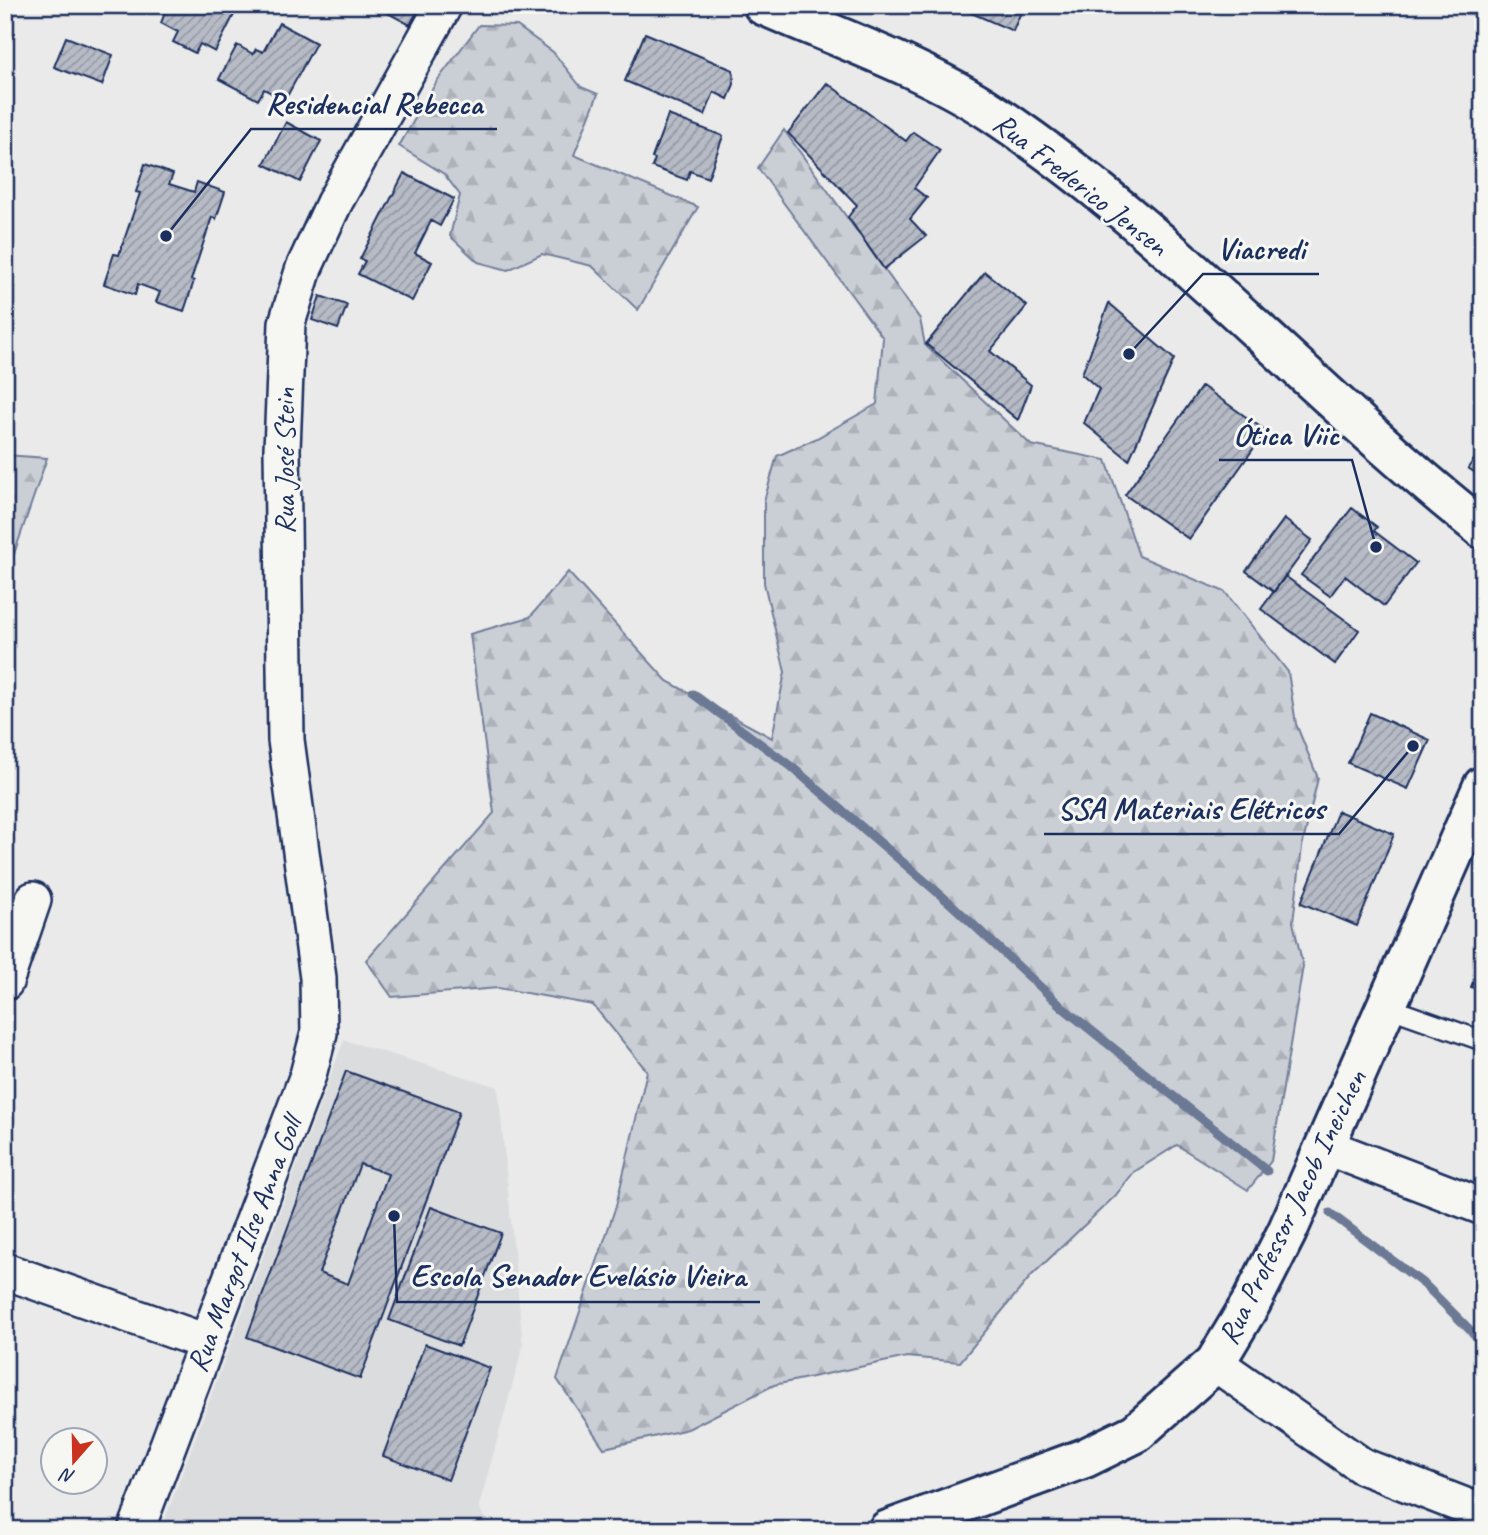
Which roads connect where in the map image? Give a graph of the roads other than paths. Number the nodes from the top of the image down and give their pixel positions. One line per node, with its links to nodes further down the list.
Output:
1 (444, 5): 6 (street, Rua José Stein)
2 (762, 5): 3 (main road, Rua Frederico Jensen)
3 (1473, 517)
4 (1483, 786): 8 (main road, Rua Professor Jacob Ineichen)
5 (33, 900): 7 (street)
6 (315, 953): 13 (street, Rua Margot Ilse Anna Goll)
7 (5, 982)
8 (1387, 1007): 9 (lane); 10 (main road, Rua Professor Jacob Ineichen)
9 (1483, 1041)
10 (1324, 1146): 11 (street); 14 (main road, Rua Professor Jacob Ineichen)
11 (1483, 1207)
12 (5, 1272): 13 (street)
13 (206, 1342): 17 (street, Rua Margot Ilse Anna Goll)
14 (1216, 1363): 15 (street); 16 (main road, Rua Professor Jacob Ineichen)
15 (1483, 1513)
16 (893, 1529)
17 (136, 1530)

